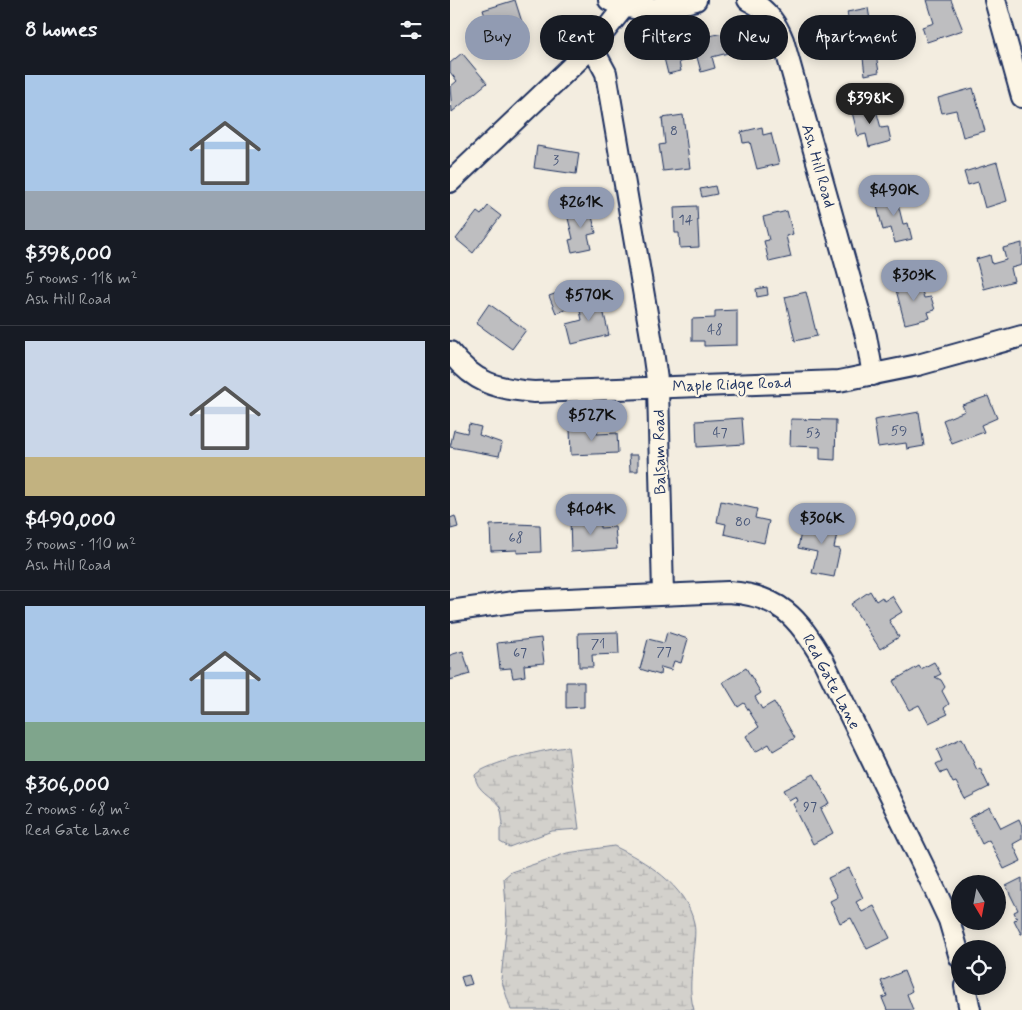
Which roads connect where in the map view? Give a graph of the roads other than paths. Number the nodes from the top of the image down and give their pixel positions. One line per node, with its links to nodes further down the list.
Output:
1 (696, 0): 4 (street)
2 (748, 0): 12 (street, Ash Hill Road)
3 (995, 0): 8 (street)
4 (617, 4): 5 (street)
5 (611, 15)
6 (578, 60): 9 (street)
7 (599, 60): 13 (street, Balsam Road)
8 (1022, 97)
9 (450, 182)
10 (1022, 336): 12 (street, Maple Ridge Road)
11 (450, 352): 13 (street, Maple Ridge Road)
12 (873, 375): 13 (street, Maple Ridge Road)
13 (658, 387): 14 (street, Balsam Road)
14 (663, 594): 15 (street, Red Gate Lane); 16 (street, Red Gate Lane)
15 (450, 611)
16 (954, 940)
17 (967, 995): 18 (street)
18 (970, 1010)

